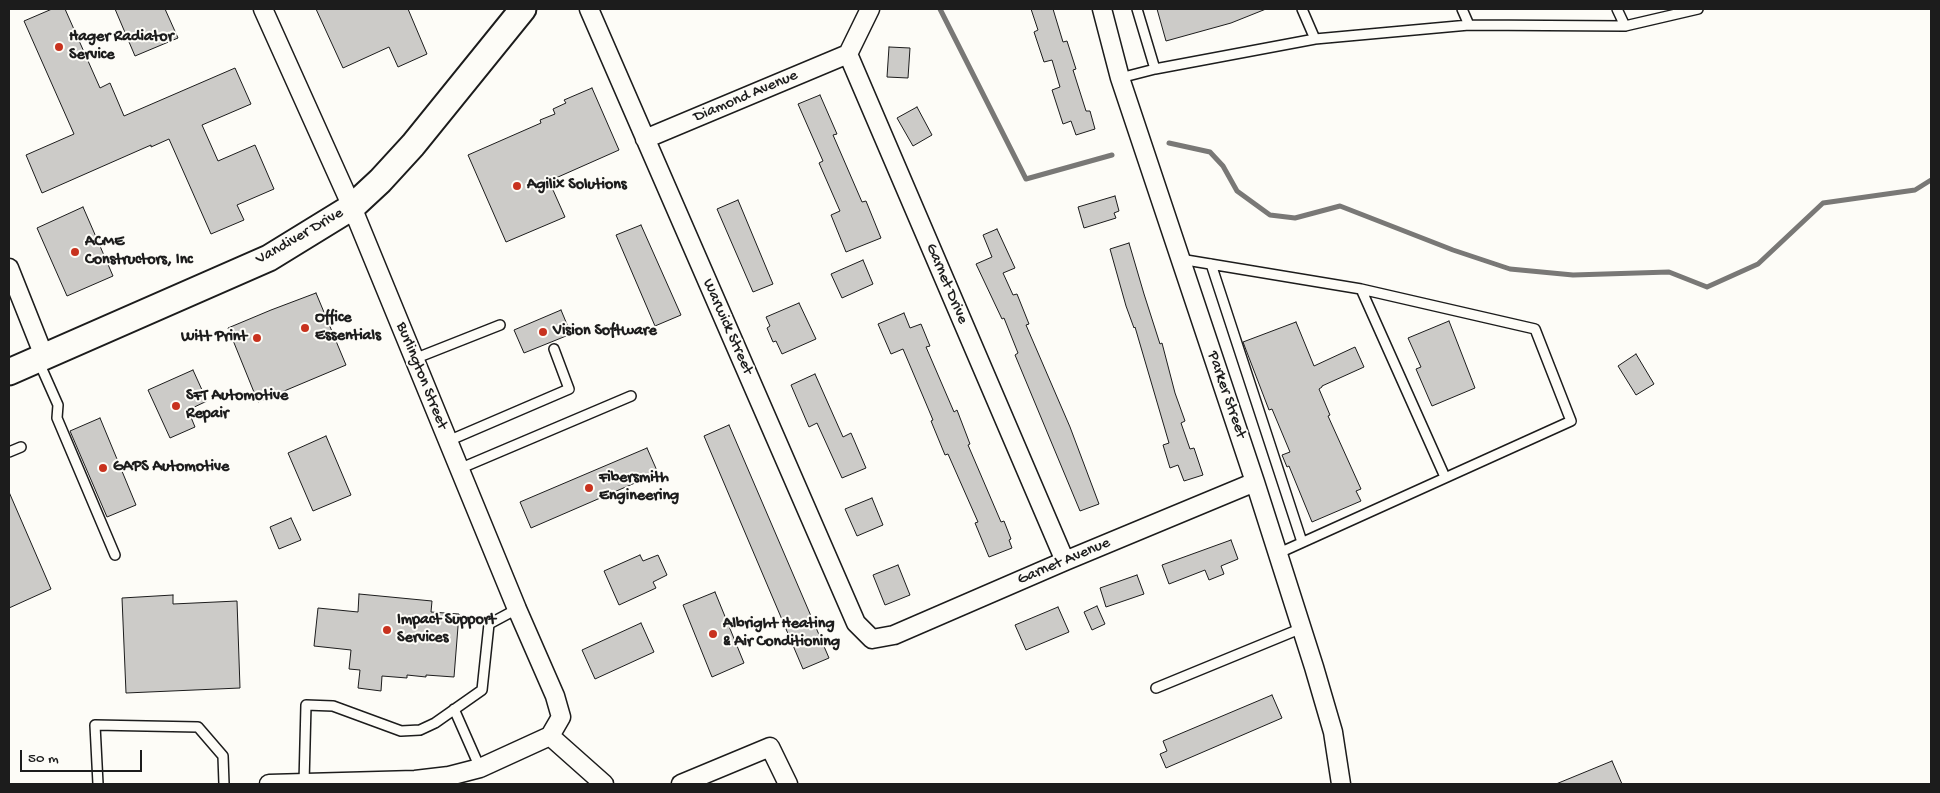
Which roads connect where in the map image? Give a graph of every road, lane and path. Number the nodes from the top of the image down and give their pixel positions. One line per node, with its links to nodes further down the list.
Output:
1 (262, 9): 18 (street, Burlington Street)
2 (522, 9): 18 (main road, Vandiver Drive)
3 (589, 9): 17 (street, Warwick Street)
4 (870, 9): 14 (street)
5 (1102, 9): 16 (street, Parker Street)
6 (1137, 9): 15 (lane)
7 (1302, 9): 13 (lane)
8 (1462, 9): 11 (lane)
9 (1617, 9): 12 (lane)
10 (1698, 9): 12 (lane)
11 (1469, 25): 12 (lane); 13 (lane)
12 (1625, 26)
13 (1315, 38): 15 (lane)
14 (848, 54): 17 (street, Diamond Avenue); 38 (street, Garnet Drive)
15 (1155, 69): 16 (lane)
16 (1120, 78): 19 (street, Parker Street)
17 (645, 139): 41 (street, Warwick Street)
18 (352, 207): 25 (main road, Vandiver Drive); 26 (street, Burlington Street)
19 (1179, 259): 20 (lane); 34 (street, Parker Street)
20 (1211, 264): 22 (lane); 35 (lane)
21 (9, 268): 25 (street)
22 (1361, 289): 33 (lane); 33 (lane)
23 (500, 325): 26 (lane)
24 (554, 349): 29 (lane)
25 (41, 358): 27 (main road, Vandiver Drive); 37 (lane)
26 (414, 359): 29 (street, Burlington Street)
27 (9, 372)
28 (631, 396): 32 (lane)
29 (448, 441): 32 (street, Burlington Street)
30 (21, 446): 31 (lane)
31 (9, 452)
32 (459, 469): 39 (street, Burlington Street)
33 (1445, 477): 35 (lane)
34 (1255, 482): 36 (street, Parker Street); 38 (street, Garnet Avenue)
35 (1302, 542): 36 (lane)
36 (1278, 553): 40 (street, Parker Street)
37 (115, 555)
38 (1065, 561): 41 (street, Garnet Avenue)
39 (517, 608): 43 (lane); 44 (street, Burlington Street)
40 (1302, 628): 42 (lane); 54 (street, Parker Street)
41 (872, 639)
42 (1156, 688)
43 (454, 709): 45 (lane); 46 (lane)
44 (550, 736): 45 (street); 51 (street)
45 (480, 768): 47 (street)
46 (304, 783): 47 (street); 50 (street)
47 (356, 783)
48 (98, 784): 49 (lane)
49 (224, 784)
50 (269, 784)
51 (604, 784)
52 (681, 784): 53 (street)
53 (788, 784)
54 (1341, 784)

